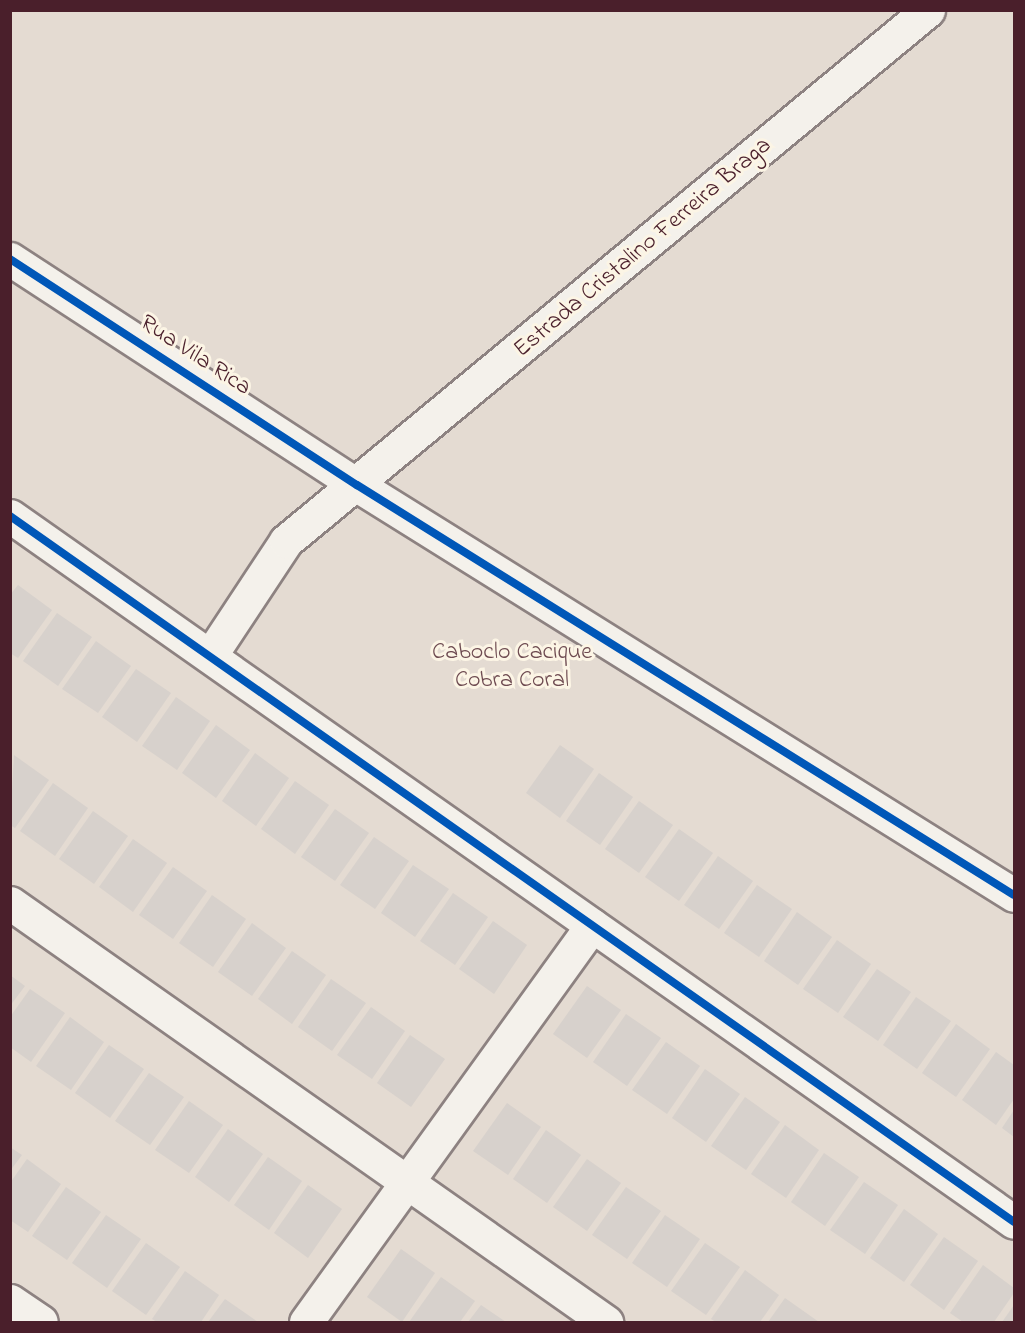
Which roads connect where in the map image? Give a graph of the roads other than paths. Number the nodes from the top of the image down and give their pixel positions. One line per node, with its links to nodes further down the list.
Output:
1 (928, 10): 3 (street, Estrada Cristalino Ferreira Braga)
2 (10, 259): 3 (street, Rua Vila Rica)
3 (357, 485): 5 (street, Estrada Cristalino Ferreira Braga); 6 (street, Rua Vila Rica)
4 (10, 516): 5 (street)
5 (210, 656): 8 (street)
6 (1014, 895)
7 (10, 903): 9 (street)
8 (592, 925): 9 (street); 10 (street)
9 (407, 1182): 13 (street); 14 (street)
10 (1014, 1222)
11 (10, 1301): 12 (street)
12 (41, 1323)
13 (306, 1323)
14 (606, 1323)

